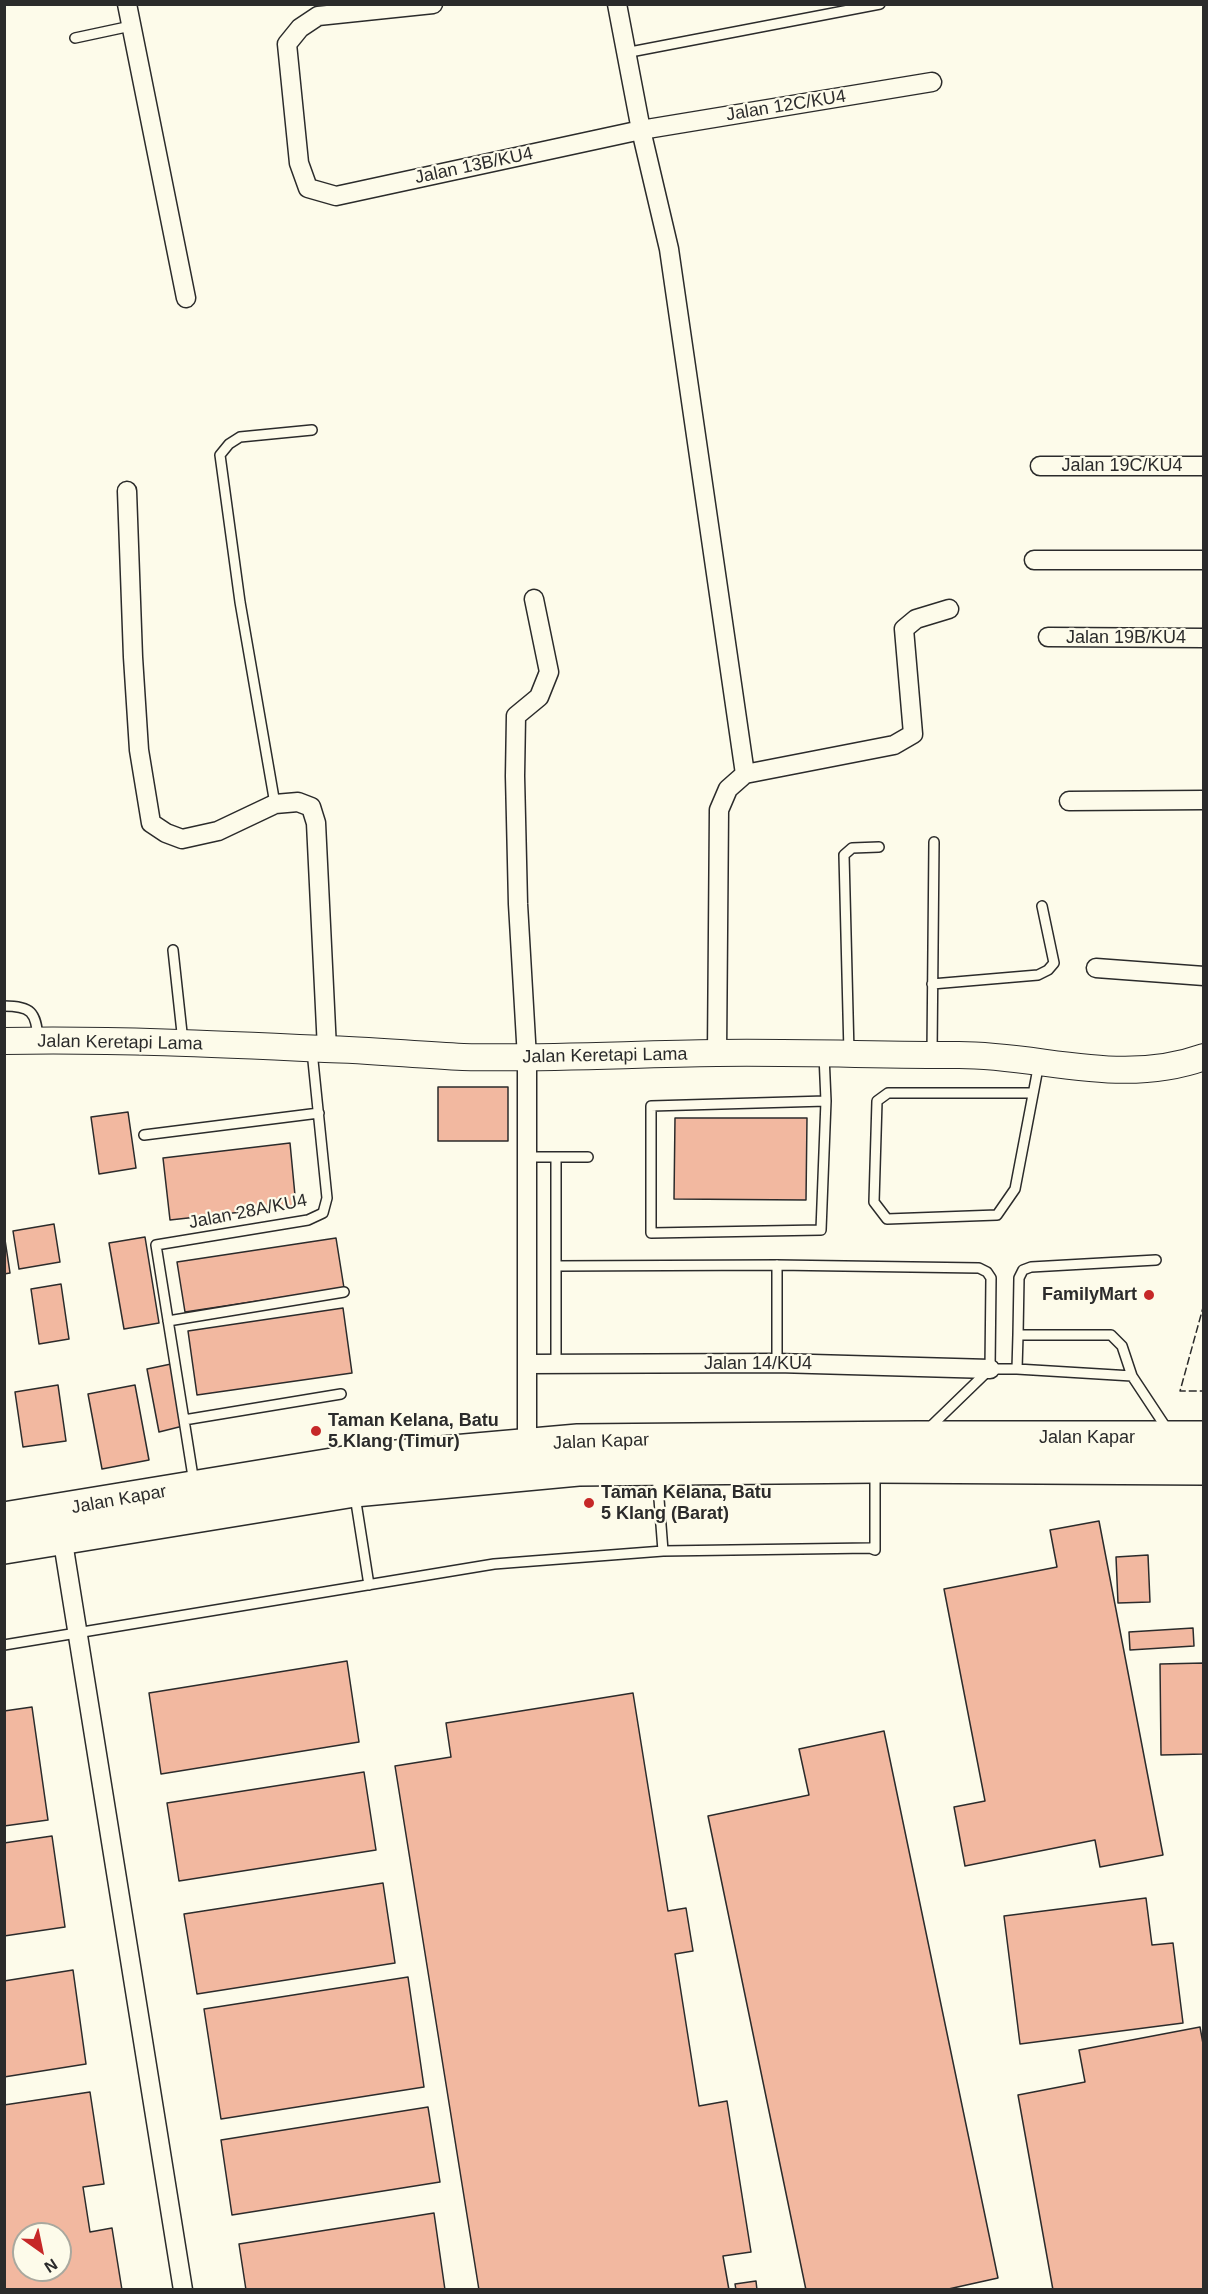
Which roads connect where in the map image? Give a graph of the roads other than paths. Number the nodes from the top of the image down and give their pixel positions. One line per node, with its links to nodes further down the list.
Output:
1 (127, 4): 5 (street)
2 (433, 4): 9 (street, Jalan 13B/KU4)
3 (617, 4): 7 (street)
4 (880, 4): 7 (lane)
5 (131, 26): 6 (lane); 10 (street)
6 (75, 38)
7 (625, 53): 9 (street)
8 (932, 82): 9 (street, Jalan 12C/KU4)
9 (640, 130): 21 (street)
10 (186, 298)
11 (312, 430): 24 (lane)
12 (1040, 466): 13 (street, Jalan 19C/KU4)
13 (1203, 466)
14 (127, 490): 24 (street)
15 (1034, 560): 16 (street)
16 (1203, 560)
17 (534, 599): 41 (street)
18 (949, 609): 21 (street)
19 (1048, 637): 20 (street, Jalan 19B/KU4)
20 (1203, 638)
21 (745, 774): 37 (street)
22 (1203, 800): 23 (street)
23 (1069, 801)
24 (275, 804): 36 (street)
25 (934, 842): 31 (lane)
26 (879, 848): 38 (lane)
27 (1042, 906): 31 (lane)
28 (173, 950): 35 (lane)
29 (1096, 968): 30 (street)
30 (1203, 976)
31 (932, 984): 39 (lane)
32 (4, 1006): 33 (lane)
33 (38, 1040): 34 (street, Jalan Keretapi Lama); 35 (street, Jalan Keretapi Lama)
34 (4, 1041)
35 (183, 1044): 36 (street, Jalan Keretapi Lama)
36 (319, 1048): 41 (street, Jalan Keretapi Lama); 45 (lane, Jalan 28A/KU4)
37 (717, 1053): 38 (street, Jalan Keretapi Lama); 41 (street, Jalan Keretapi Lama)
38 (836, 1053): 39 (street, Jalan Keretapi Lama); 44 (lane)
39 (932, 1055): 42 (street, Jalan Keretapi Lama)
40 (1203, 1057): 42 (street, Jalan Keretapi Lama)
41 (527, 1058): 47 (street)
42 (1039, 1063): 43 (lane)
43 (1034, 1093): 43 (lane)
44 (826, 1101): 44 (lane)
45 (319, 1113): 46 (lane); 54 (lane, Jalan 28A/KU4)
46 (144, 1135)
47 (527, 1157): 48 (lane); 57 (street)
48 (556, 1157): 49 (lane); 52 (lane)
49 (588, 1157)
50 (1156, 1260): 55 (lane)
51 (777, 1265): 52 (lane); 56 (lane); 60 (lane)
52 (556, 1266): 58 (lane)
53 (344, 1292): 54 (lane)
54 (168, 1322): 63 (lane)
55 (1018, 1335): 59 (lane); 61 (lane)
56 (777, 1363): 58 (street, Jalan 14/KU4); 60 (street, Jalan 14/KU4)
57 (527, 1364): 58 (street, Jalan 14/KU4); 66 (street)
58 (556, 1364)
59 (1017, 1368): 60 (lane); 61 (lane)
60 (990, 1370): 64 (lane)
61 (1132, 1376): 65 (lane)
62 (341, 1394): 63 (lane)
63 (184, 1420): 70 (lane)
64 (918, 1438): 65 (highway, Jalan Kapar); 66 (highway, Jalan Kapar)
65 (1188, 1438)
66 (527, 1444): 70 (highway, Jalan Kapar)
67 (875, 1466): 68 (highway, Jalan Kapar); 69 (highway, Jalan Kapar); 75 (lane)
68 (657, 1468): 71 (highway, Jalan Kapar); 75 (lane)
69 (1203, 1468)
70 (195, 1487): 72 (highway, Jalan Kapar)
71 (354, 1490): 73 (highway, Jalan Kapar); 76 (lane)
72 (4, 1519)
73 (62, 1536): 74 (highway, Jalan Kapar); 77 (street)
74 (4, 1547)
75 (663, 1551): 76 (lane)
76 (369, 1585): 77 (lane)
77 (78, 1634): 78 (lane); 79 (street)
78 (4, 1645)
79 (183, 2289)

